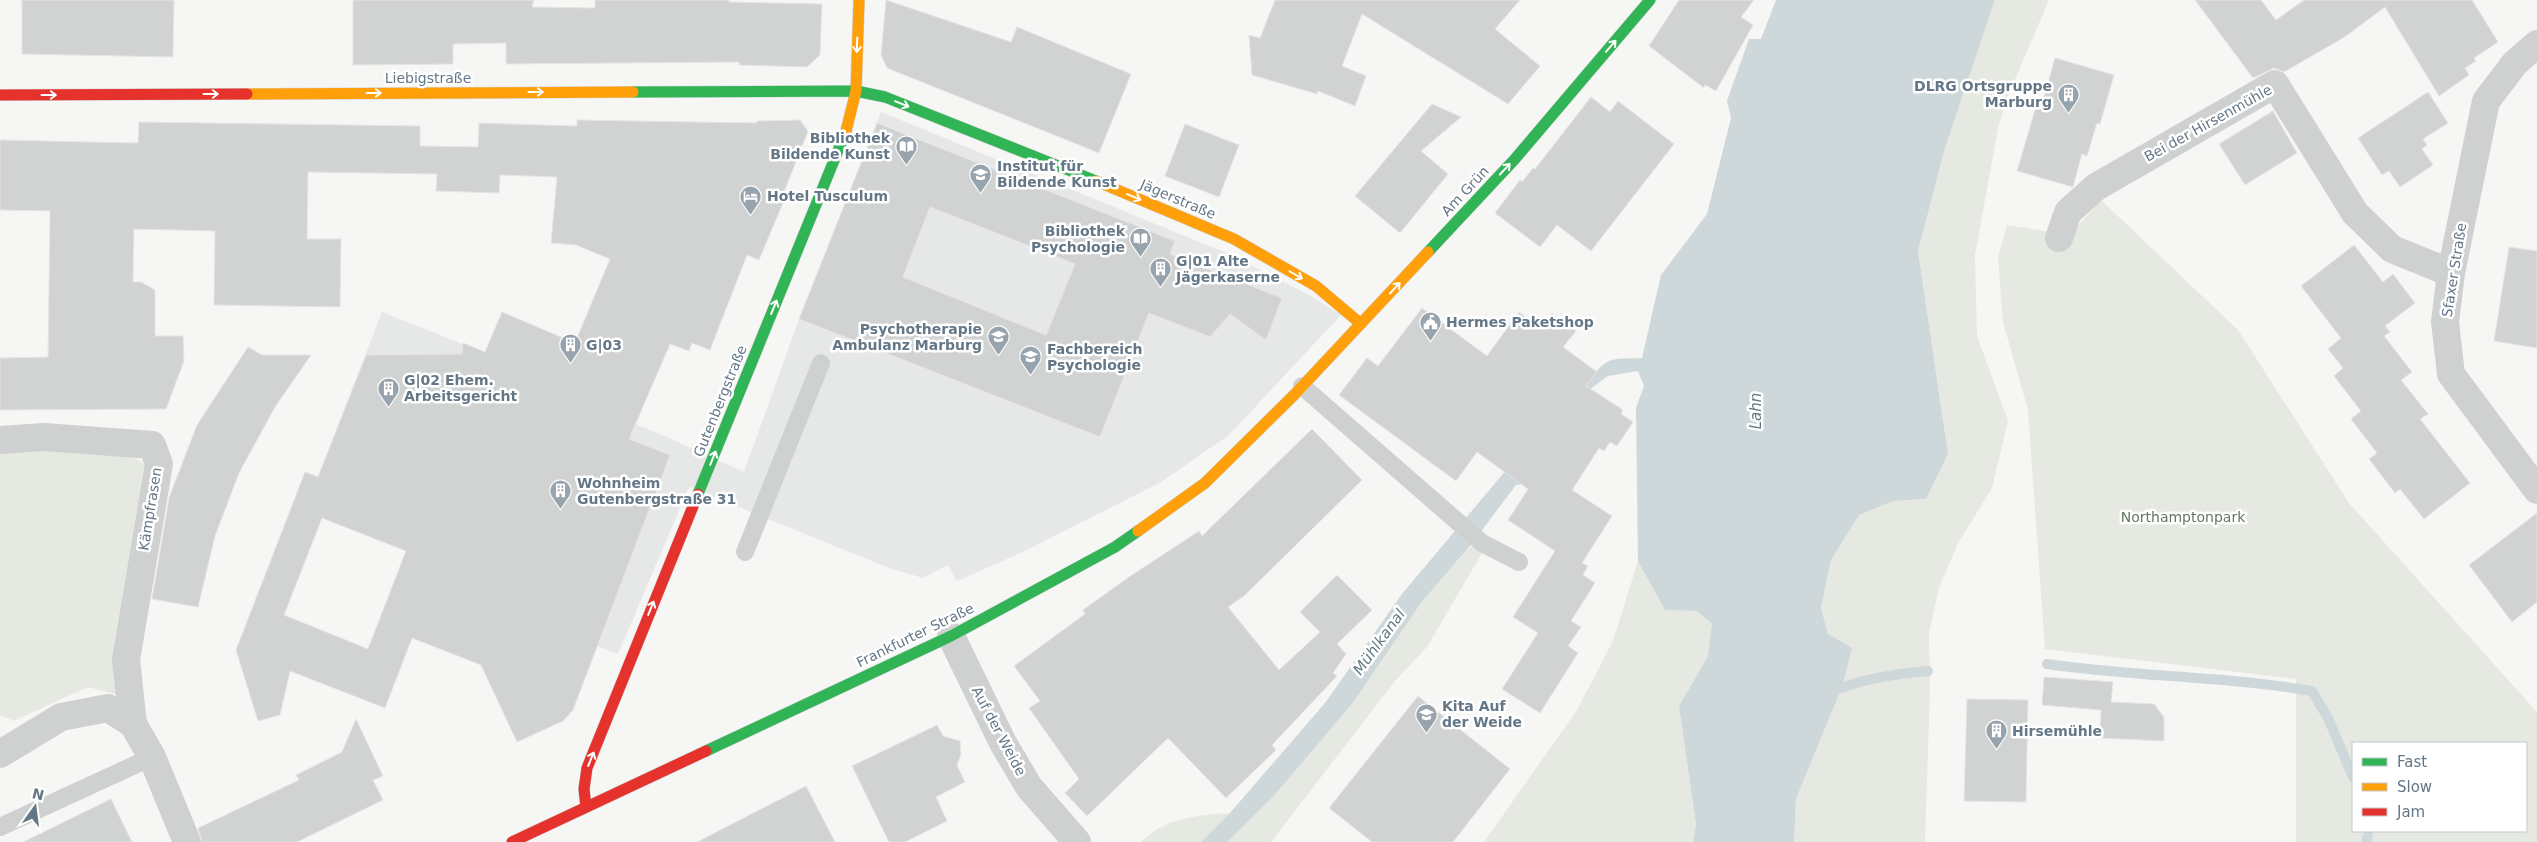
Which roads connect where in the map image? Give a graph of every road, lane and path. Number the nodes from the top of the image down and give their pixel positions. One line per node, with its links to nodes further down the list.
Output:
1 (859, 0): 4 (street, Gutenbergstraße, one-way to 4)
2 (1650, 0): 8 (street, Am Grün, one-way to 2)
3 (2537, 44): 7 (street, Sfaxer Straße)
4 (856, 91): 5 (street, Liebigstraße, one-way to 4); 8 (street, Jägerstraße, one-way to 8); 19 (street, Gutenbergstraße, one-way to 4)
5 (0, 95)
6 (2059, 238): 7 (street, Bei der Hirsenmühle)
7 (2451, 273): 12 (street, Sfaxer Straße)
8 (1361, 324): 10 (street, Am Grün)
9 (821, 363): 13 (lane)
10 (1298, 391): 14 (lane); 15 (street, Frankfurter Straße)
11 (0, 440): 16 (street, Kämpfrasen)
12 (2537, 490)
13 (745, 552)
14 (1519, 562)
15 (951, 636): 19 (street, Frankfurter Straße); 23 (street, Auf der Weide)
16 (133, 724): 17 (street, Kämpfrasen); 18 (street, Kämpfrasen)
17 (0, 754)
18 (152, 757): 20 (lane); 21 (street, Kämpfrasen)
19 (586, 807): 22 (street, Frankfurter Straße)
20 (0, 827)
21 (187, 842)
22 (512, 842)
23 (1077, 842)

